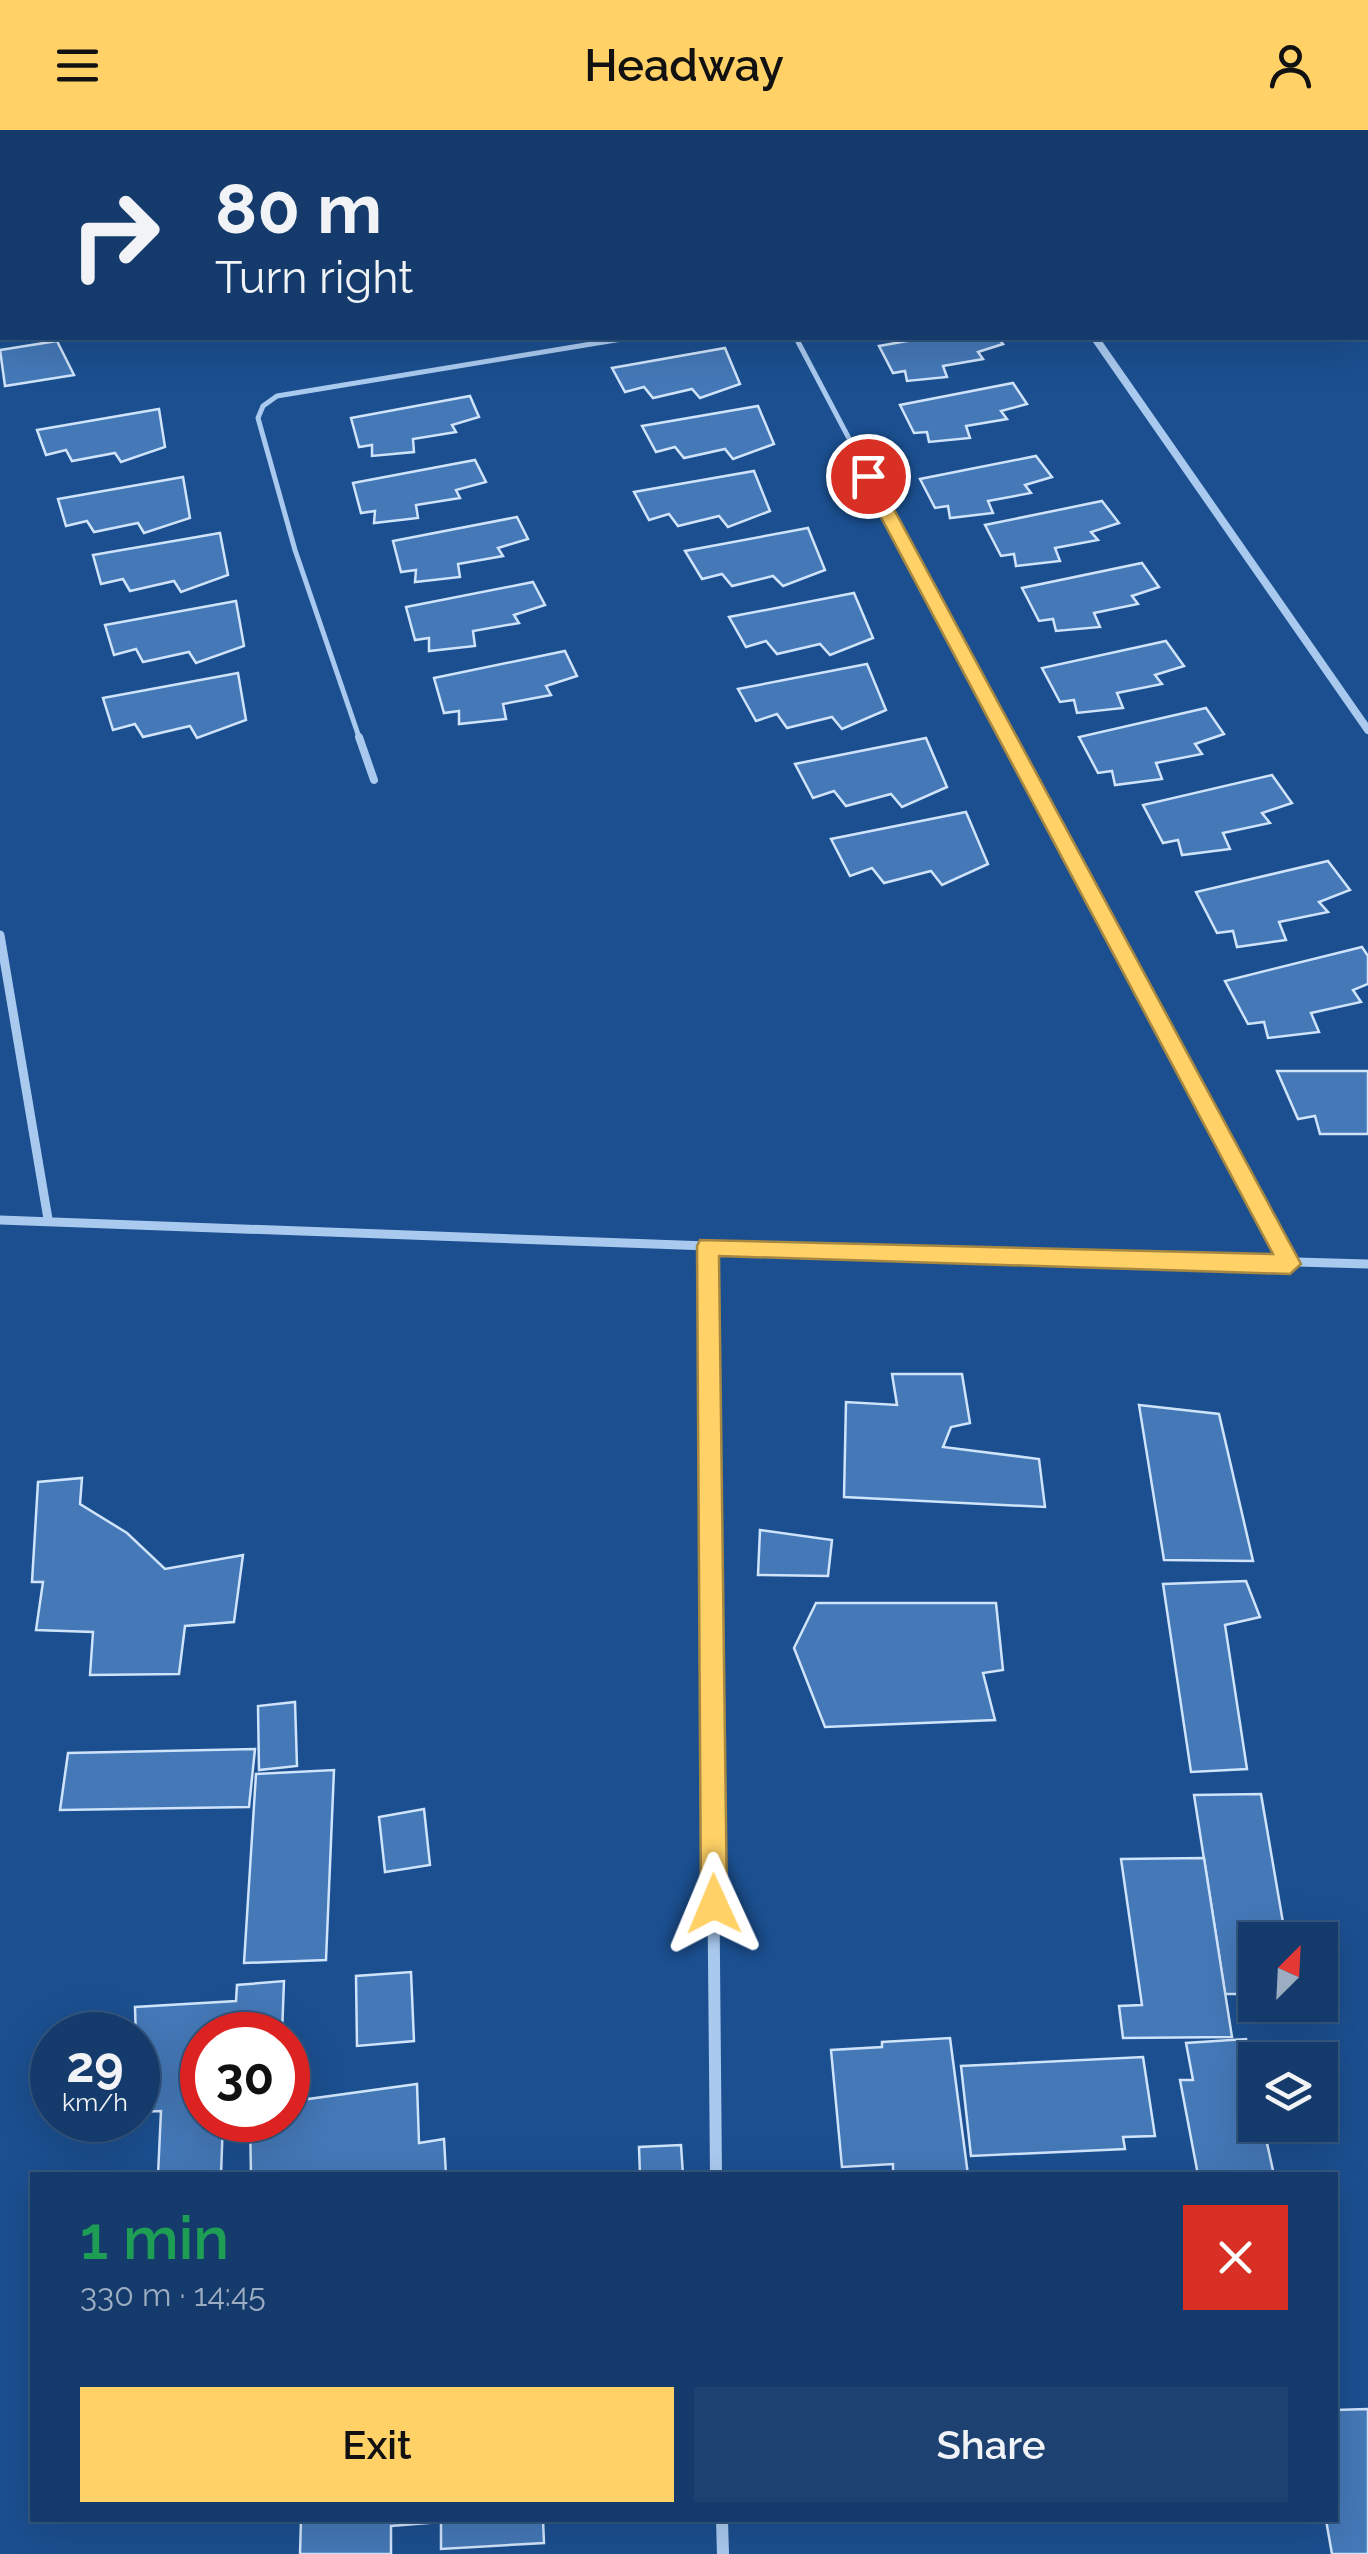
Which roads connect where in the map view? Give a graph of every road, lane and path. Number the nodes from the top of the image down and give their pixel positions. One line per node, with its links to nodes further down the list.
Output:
1 (616, 340): 5 (lane)
2 (797, 340): 10 (lane)
3 (1097, 340): 4 (street)
4 (1368, 730)
5 (374, 780)
6 (0, 935): 7 (street)
7 (48, 1219): 8 (street); 9 (street)
8 (0, 1220)
9 (708, 1246): 10 (street); 12 (street)
10 (1290, 1264): 11 (street)
11 (1368, 1264)
12 (716, 2172)
13 (722, 2522): 14 (street)
14 (723, 2554)

